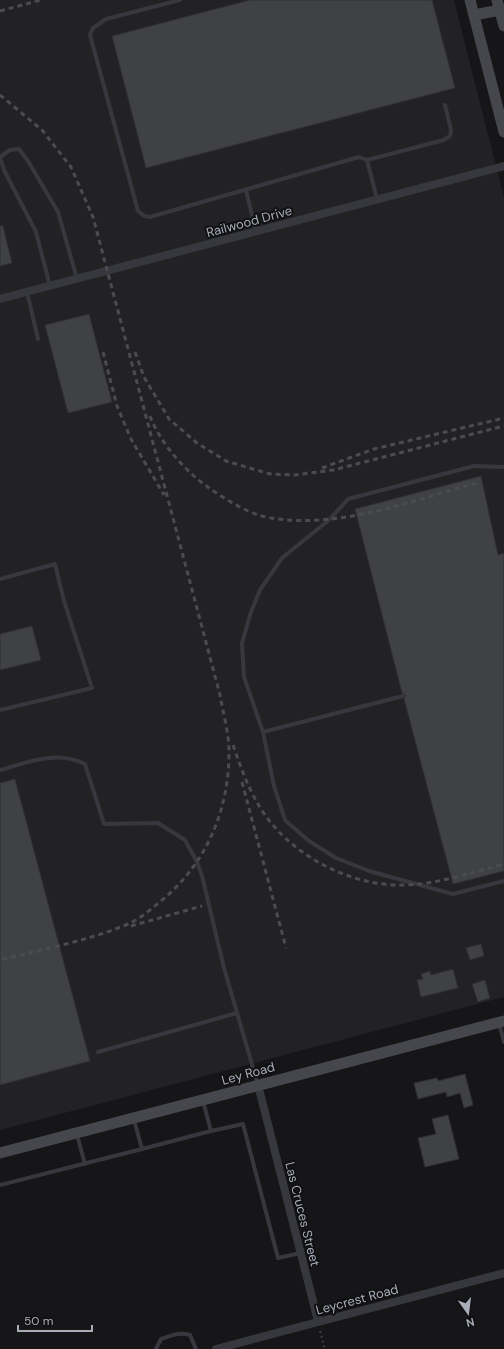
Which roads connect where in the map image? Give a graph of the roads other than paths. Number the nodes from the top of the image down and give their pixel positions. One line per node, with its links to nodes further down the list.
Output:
1 (180, 0): 10 (lane)
2 (470, 0): 4 (main road)
3 (498, 5): 4 (main road); 5 (main road)
4 (474, 15): 7 (main road)
5 (504, 26)
6 (444, 105): 8 (lane)
7 (504, 132)
8 (367, 160): 10 (lane); 11 (lane)
9 (504, 166): 11 (street, Railwood Drive)
10 (246, 190): 12 (lane)
11 (377, 200): 12 (street, Railwood Drive)
12 (256, 232): 13 (street, Railwood Drive)
13 (77, 279): 14 (street, Railwood Drive); 14 (lane)
14 (50, 286): 15 (street, Railwood Drive)
15 (28, 292): 16 (street, Railwood Drive); 17 (lane)
16 (0, 299)
17 (38, 339)
18 (504, 467): 22 (lane)
19 (0, 579): 21 (lane)
20 (403, 696): 22 (lane)
21 (0, 710)
22 (263, 732): 24 (lane)
23 (0, 770): 25 (lane)
24 (504, 881)
25 (237, 1013): 28 (lane); 29 (lane)
26 (501, 1022): 27 (lane); 29 (main road, Ley Road)
27 (504, 1042)
28 (98, 1052)
29 (258, 1084): 30 (main road, Ley Road); 38 (street, Las Cruces Street)
30 (202, 1099): 31 (main road, Ley Road); 32 (lane)
31 (133, 1118): 33 (main road, Ley Road); 34 (lane)
32 (211, 1131): 34 (lane); 38 (lane)
33 (76, 1132): 35 (main road, Ley Road); 36 (lane)
34 (142, 1149): 36 (lane)
35 (0, 1152)
36 (85, 1164): 37 (lane)
37 (0, 1185)
38 (301, 1252): 40 (street, Las Cruces Street)
39 (504, 1273): 40 (street, Leycrest Road)
40 (318, 1321): 43 (street, Leycrest Road)
41 (156, 1349): 42 (lane)
42 (196, 1349)
43 (216, 1349)

